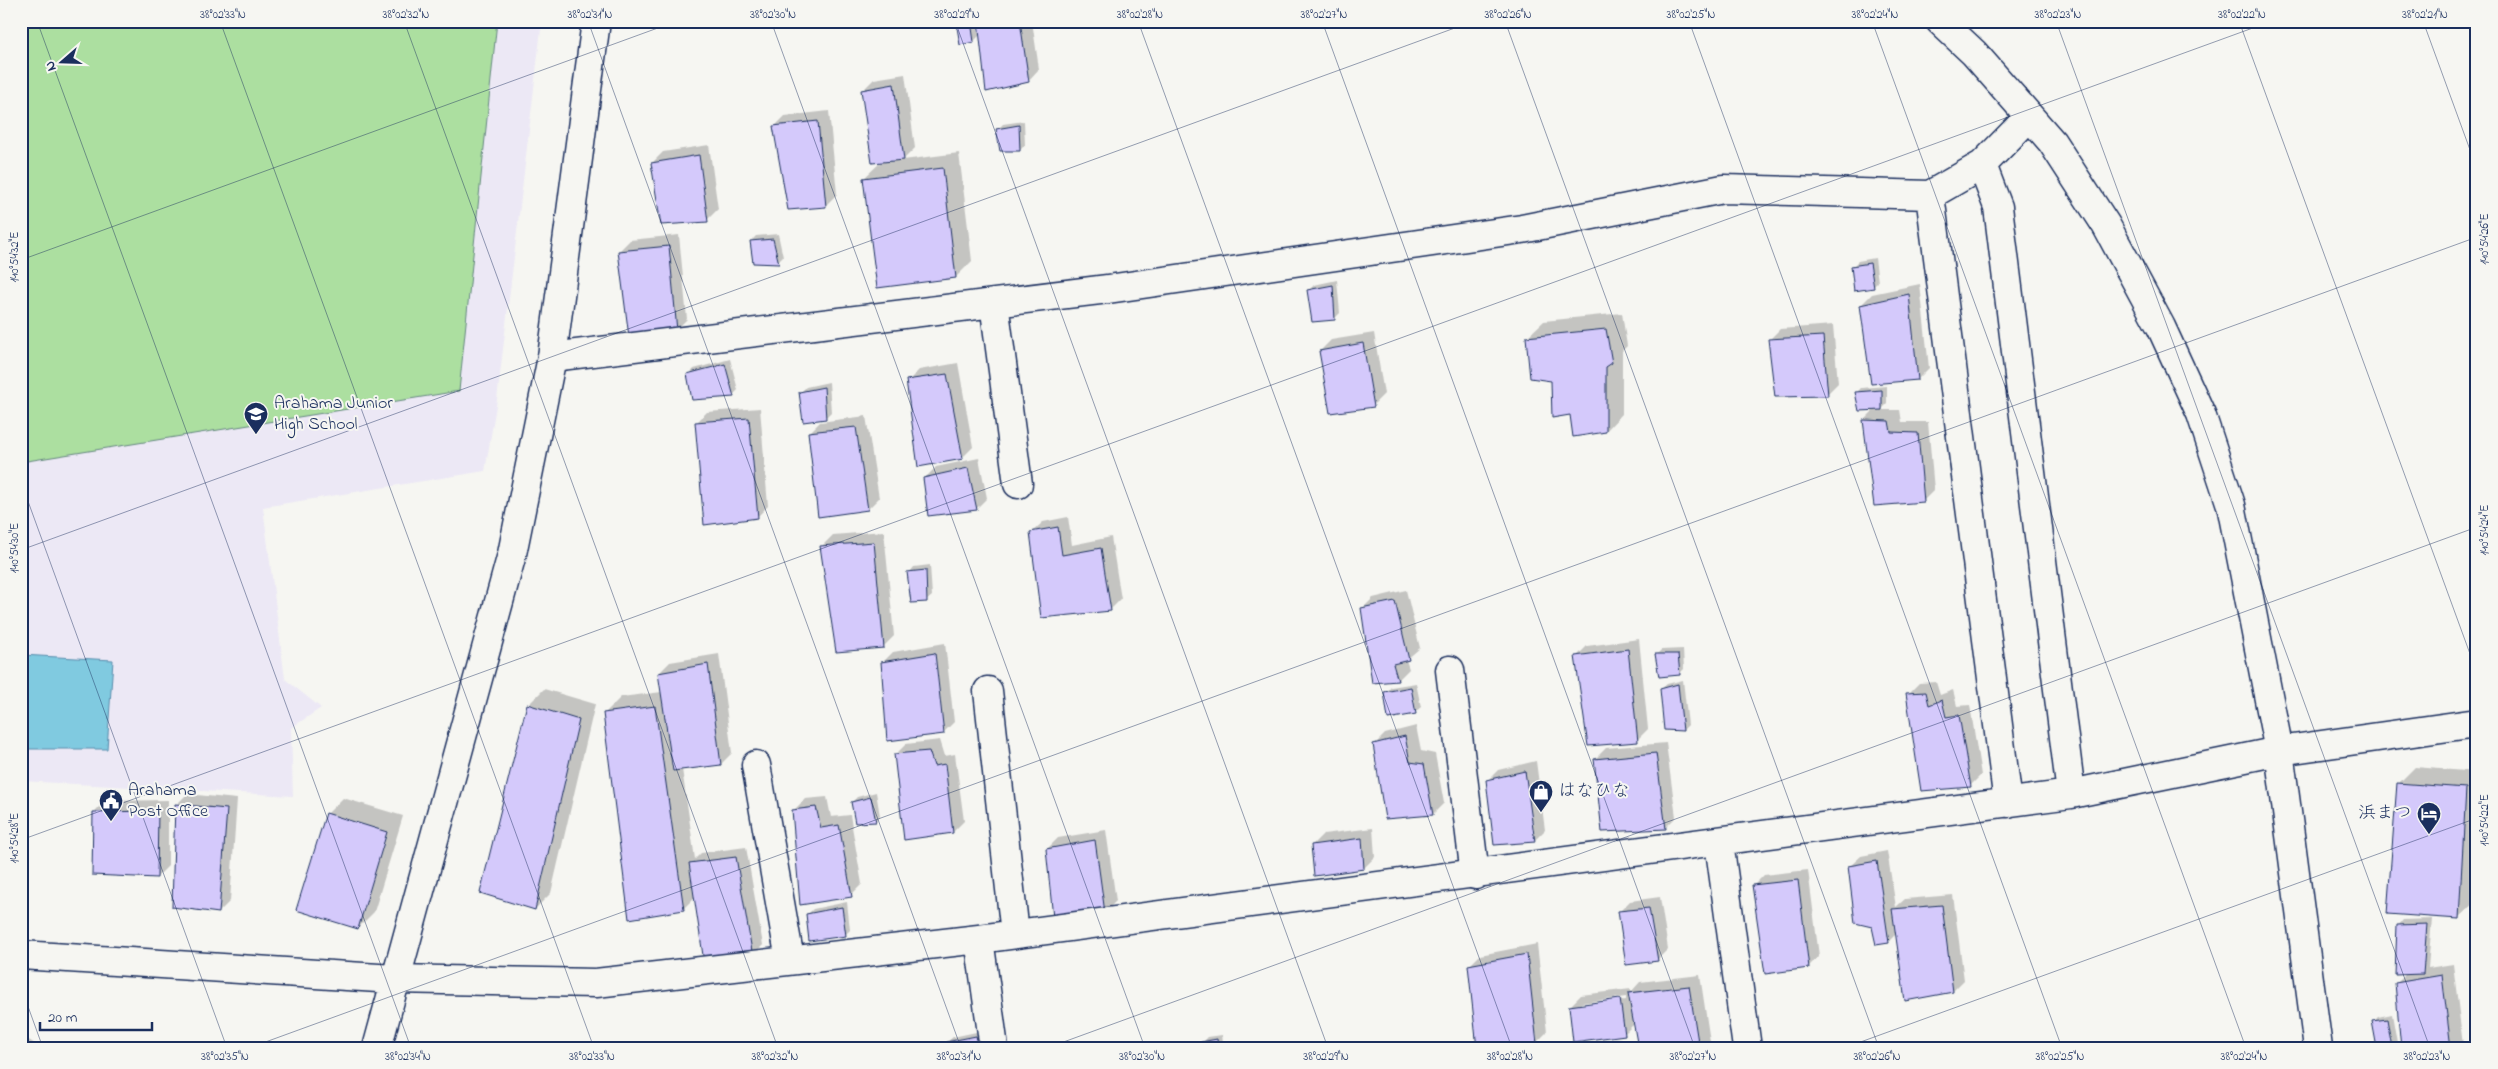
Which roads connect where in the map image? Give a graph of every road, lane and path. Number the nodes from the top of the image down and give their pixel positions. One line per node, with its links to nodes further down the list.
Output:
1 (596, 21): 7 (street)
2 (1940, 21): 3 (street)
3 (2030, 117): 4 (street); 12 (street)
4 (1982, 165): 5 (street); 14 (street)
5 (1930, 195): 6 (street); 15 (street)
6 (994, 303): 7 (street); 8 (street)
7 (552, 356): 22 (street)
8 (1018, 484)
9 (1450, 670): 17 (street)
10 (988, 691): 18 (street)
11 (2477, 723): 12 (street)
12 (2279, 750): 14 (street); 26 (street)
13 (756, 765): 21 (street)
14 (2071, 794): 15 (street)
15 (2008, 803): 16 (street)
16 (1719, 842): 17 (street); 25 (street)
17 (1475, 875): 18 (street)
18 (1015, 934): 19 (street)
19 (979, 939): 21 (street); 24 (street)
20 (21, 956): 22 (street)
21 (790, 960): 22 (street)
22 (394, 979): 23 (street)
23 (377, 1048)
24 (994, 1048)
25 (1747, 1048)
26 (2318, 1048)

